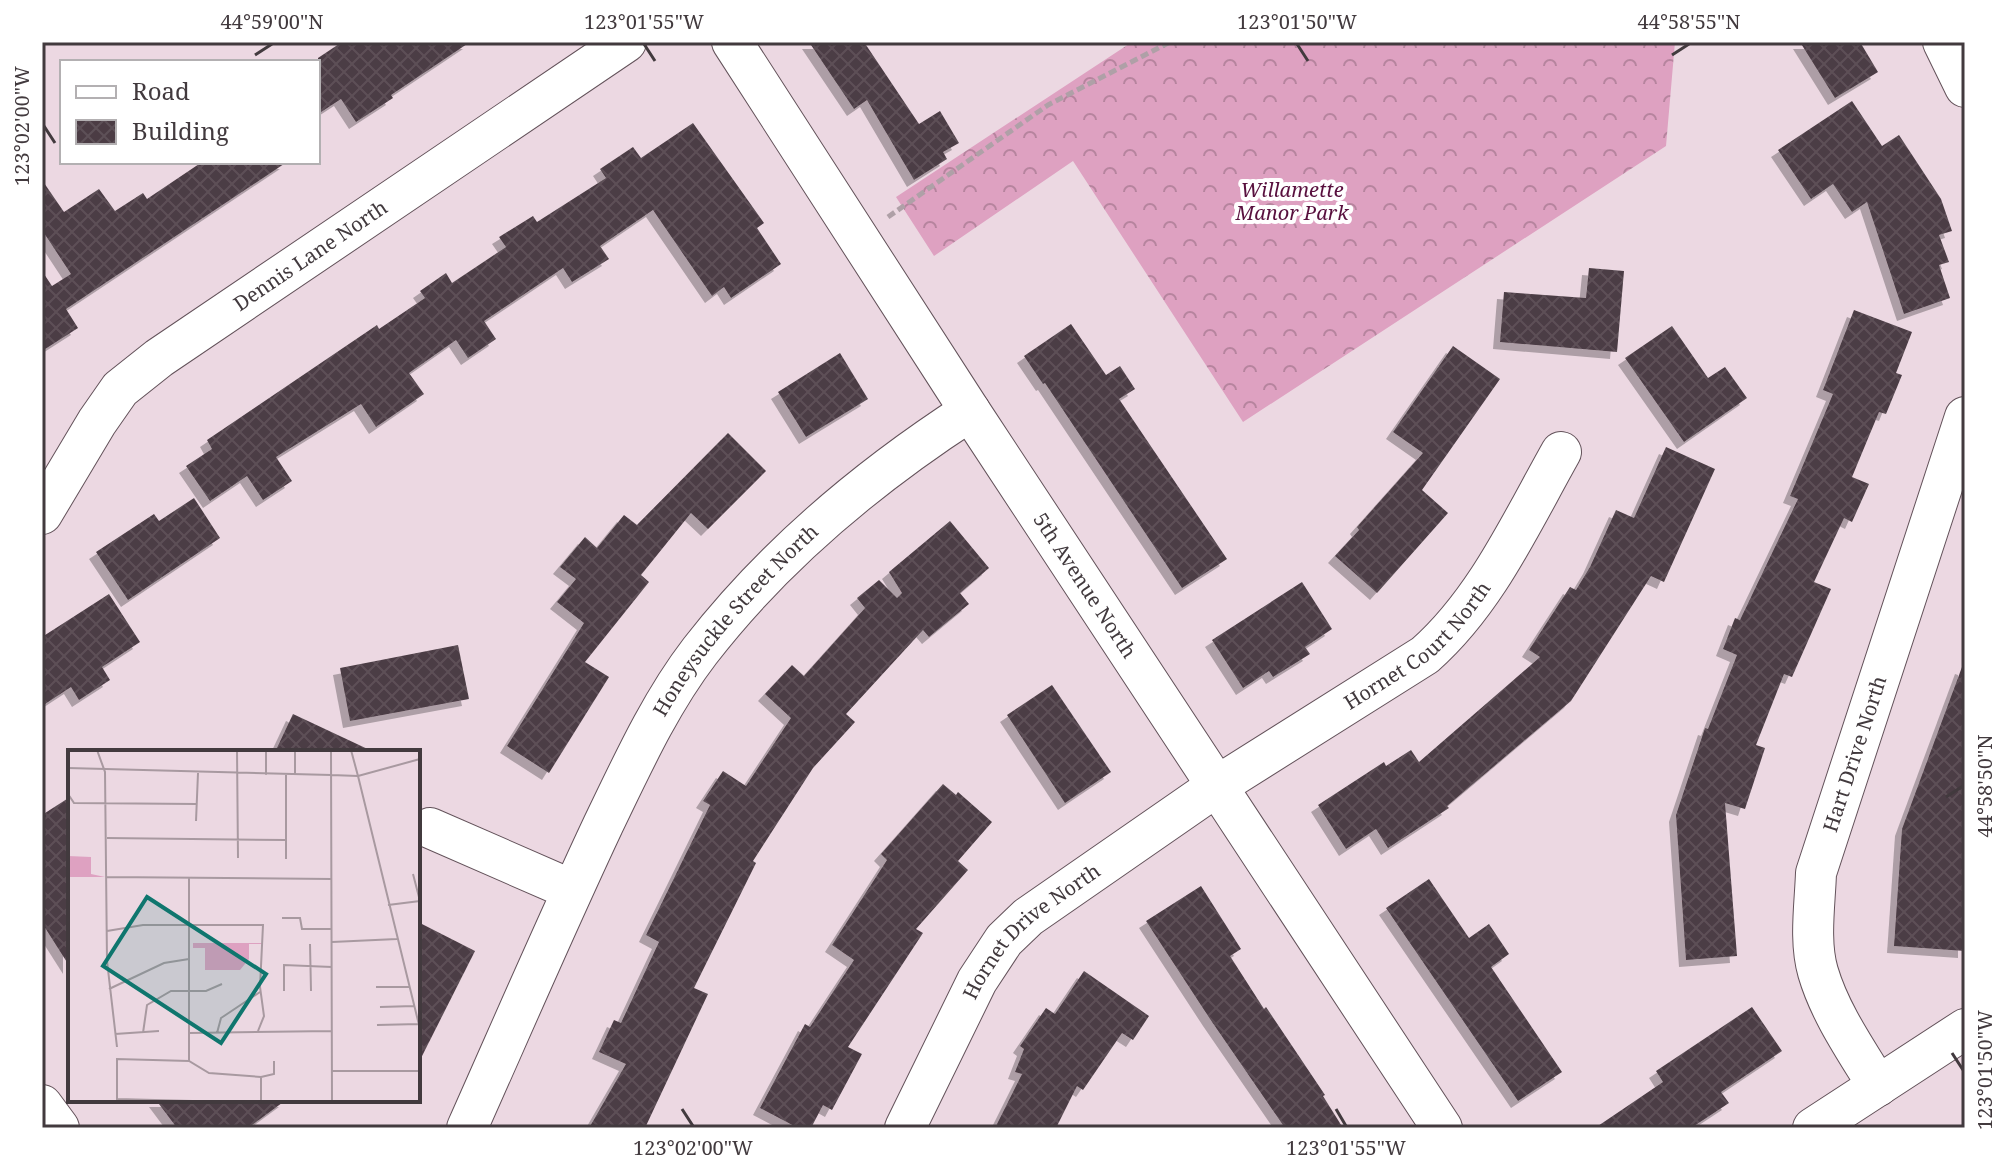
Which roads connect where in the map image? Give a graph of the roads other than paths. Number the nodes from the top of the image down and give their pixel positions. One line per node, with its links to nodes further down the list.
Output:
1 (626, 42): 8 (street, Dennis Lane North)
2 (732, 42): 5 (street, 5th Avenue North)
3 (1943, 42): 4 (street)
4 (1965, 87)
5 (970, 411): 9 (street, 5th Avenue North); 11 (street, Honeysuckle Street North)
6 (1965, 417): 13 (street, Hart Drive North)
7 (1561, 452): 9 (street, Hornet Court North)
8 (42, 514)
9 (1217, 786): 17 (street, Hornet Drive North); 18 (street, 5th Avenue North)
10 (430, 828): 11 (street)
11 (572, 890): 16 (street, Honeysuckle Street North)
12 (1965, 1029): 13 (street)
13 (1878, 1086): 19 (street)
14 (42, 1105): 15 (street)
15 (59, 1128)
16 (467, 1128)
17 (905, 1128)
18 (1442, 1128)
19 (1813, 1128)

